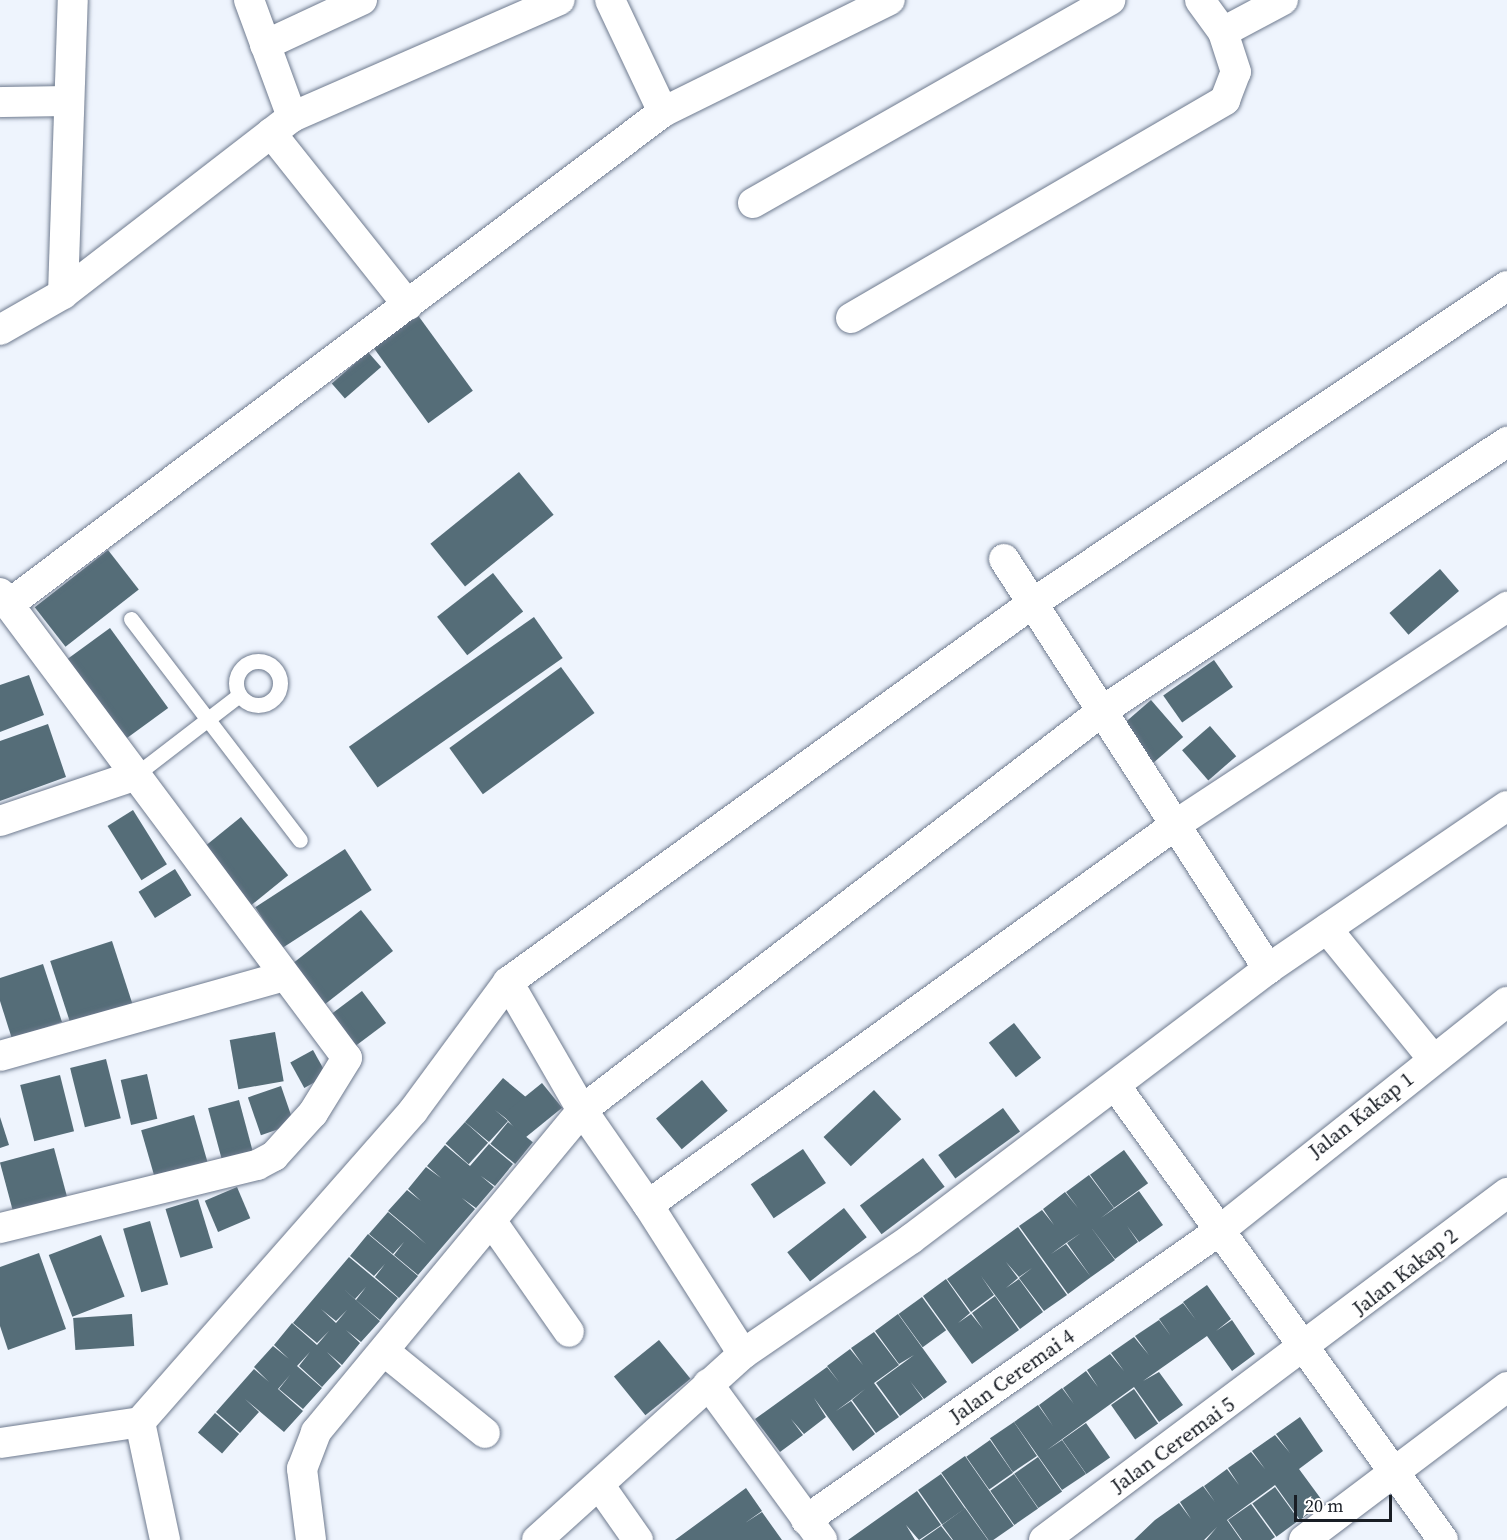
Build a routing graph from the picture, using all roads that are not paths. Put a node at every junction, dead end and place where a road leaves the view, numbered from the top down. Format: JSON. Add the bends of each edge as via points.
{"nodes":[{"id":1,"x":73,"y":0,"type":"edge"},
{"id":2,"x":249,"y":0,"type":"edge"},
{"id":3,"x":362,"y":0,"type":"edge"},
{"id":4,"x":560,"y":0,"type":"edge"},
{"id":5,"x":610,"y":0,"type":"edge"},
{"id":6,"x":890,"y":0,"type":"edge"},
{"id":7,"x":1200,"y":0,"type":"edge"},
{"id":8,"x":1282,"y":0,"type":"edge"},
{"id":9,"x":1104,"y":1,"type":"edge"},
{"id":10,"x":1223,"y":32,"type":"junction"},
{"id":11,"x":265,"y":45,"type":"junction"},
{"id":12,"x":0,"y":102,"type":"edge"},
{"id":13,"x":69,"y":102,"type":"junction"},
{"id":14,"x":663,"y":112,"type":"junction"},
{"id":15,"x":281,"y":125,"type":"junction"},
{"id":16,"x":753,"y":203,"type":"dead end"},
{"id":17,"x":1507,"y":286,"type":"edge"},
{"id":18,"x":63,"y":294,"type":"junction"},
{"id":19,"x":408,"y":305,"type":"junction"},
{"id":20,"x":851,"y":318,"type":"dead end"},
{"id":21,"x":0,"y":330,"type":"edge"},
{"id":22,"x":1507,"y":442,"type":"edge"},
{"id":23,"x":1004,"y":559,"type":"dead end"},
{"id":24,"x":4,"y":599,"type":"edge"},
{"id":25,"x":1033,"y":603,"type":"junction"},
{"id":26,"x":1507,"y":607,"type":"edge"},
{"id":27,"x":131,"y":619,"type":"dead end"},
{"id":28,"x":238,"y":695,"type":"dead end"},
{"id":29,"x":1105,"y":709,"type":"junction"},
{"id":30,"x":206,"y":721,"type":"junction"},
{"id":31,"x":134,"y":776,"type":"junction"},
{"id":32,"x":1507,"y":807,"type":"edge"},
{"id":33,"x":0,"y":821,"type":"edge"},
{"id":34,"x":1178,"y":823,"type":"junction"},
{"id":35,"x":300,"y":840,"type":"dead end"},
{"id":36,"x":1327,"y":929,"type":"junction"},
{"id":37,"x":1268,"y":969,"type":"junction"},
{"id":38,"x":284,"y":975,"type":"junction"},
{"id":39,"x":508,"y":982,"type":"junction"},
{"id":40,"x":1507,"y":1002,"type":"edge"},
{"id":41,"x":0,"y":1056,"type":"edge"},
{"id":42,"x":1433,"y":1059,"type":"junction"},
{"id":43,"x":1117,"y":1088,"type":"junction"},
{"id":44,"x":582,"y":1110,"type":"junction"},
{"id":45,"x":1507,"y":1193,"type":"edge"},
{"id":46,"x":648,"y":1205,"type":"junction"},
{"id":47,"x":492,"y":1222,"type":"junction"},
{"id":48,"x":0,"y":1228,"type":"edge"},
{"id":49,"x":1218,"y":1232,"type":"junction"},
{"id":50,"x":569,"y":1332,"type":"dead end"},
{"id":51,"x":384,"y":1351,"type":"junction"},
{"id":52,"x":1302,"y":1351,"type":"junction"},
{"id":53,"x":743,"y":1354,"type":"junction"},
{"id":54,"x":708,"y":1384,"type":"junction"},
{"id":55,"x":1507,"y":1387,"type":"edge"},
{"id":56,"x":140,"y":1422,"type":"junction"},
{"id":57,"x":485,"y":1433,"type":"dead end"},
{"id":58,"x":0,"y":1443,"type":"edge"},
{"id":59,"x":1395,"y":1471,"type":"junction"},
{"id":60,"x":600,"y":1486,"type":"junction"},
{"id":61,"x":814,"y":1530,"type":"edge"},
{"id":62,"x":165,"y":1540,"type":"edge"},
{"id":63,"x":311,"y":1540,"type":"edge"},
{"id":64,"x":537,"y":1540,"type":"edge"},
{"id":65,"x":638,"y":1540,"type":"edge"},
{"id":66,"x":1044,"y":1540,"type":"edge"},
{"id":67,"x":1304,"y":1540,"type":"edge"},
{"id":68,"x":1443,"y":1540,"type":"edge"}],
"edges":[{"from":1,"to":13,"type":"street"},
{"from":2,"to":11,"type":"street"},
{"from":3,"to":11,"type":"street"},
{"from":4,"to":15,"type":"street"},
{"from":5,"to":14,"type":"street"},
{"from":6,"to":14,"type":"street"},
{"from":7,"to":10,"type":"street"},
{"from":8,"to":10,"type":"street"},
{"from":9,"to":16,"type":"street"},
{"from":10,"to":20,"type":"street","via":[[1236,72],[1235,85],[1225,100]]},
{"from":11,"to":15,"type":"street"},
{"from":12,"to":13,"type":"street"},
{"from":13,"to":18,"type":"street"},
{"from":14,"to":19,"type":"street"},
{"from":15,"to":18,"type":"street"},
{"from":15,"to":19,"type":"street"},
{"from":17,"to":25,"type":"street"},
{"from":18,"to":21,"type":"street"},
{"from":19,"to":24,"type":"street"},
{"from":22,"to":29,"type":"street"},
{"from":23,"to":25,"type":"street"},
{"from":24,"to":31,"type":"street"},
{"from":25,"to":29,"type":"street"},
{"from":25,"to":39,"type":"street"},
{"from":26,"to":34,"type":"street"},
{"from":27,"to":30,"type":"lane"},
{"from":28,"to":30,"type":"lane"},
{"from":29,"to":34,"type":"street"},
{"from":29,"to":44,"type":"street"},
{"from":30,"to":31,"type":"lane"},
{"from":30,"to":35,"type":"lane"},
{"from":31,"to":33,"type":"street"},
{"from":31,"to":38,"type":"street"},
{"from":32,"to":36,"type":"street"},
{"from":34,"to":37,"type":"street"},
{"from":34,"to":46,"type":"street"},
{"from":36,"to":37,"type":"street"},
{"from":36,"to":42,"type":"street"},
{"from":37,"to":43,"type":"street"},
{"from":38,"to":41,"type":"street"},
{"from":38,"to":48,"type":"street","via":[[347,1058],[313,1113],[274,1156],[236,1172]]},
{"from":39,"to":44,"type":"street"},
{"from":39,"to":56,"type":"street","via":[[413,1111]]},
{"from":40,"to":42,"type":"street","name":"Jalan Kakap 1"},
{"from":42,"to":49,"type":"street","name":"Jalan Kakap 1"},
{"from":43,"to":49,"type":"street"},
{"from":43,"to":53,"type":"street"},
{"from":44,"to":46,"type":"street"},
{"from":44,"to":47,"type":"street"},
{"from":45,"to":52,"type":"street","name":"Jalan Kakap 2"},
{"from":46,"to":53,"type":"street"},
{"from":47,"to":50,"type":"street"},
{"from":47,"to":51,"type":"street"},
{"from":49,"to":52,"type":"street"},
{"from":49,"to":61,"type":"street","name":"Jalan Ceremai 4"},
{"from":51,"to":57,"type":"street"},
{"from":51,"to":63,"type":"street","via":[[316,1432],[302,1469]]},
{"from":52,"to":59,"type":"street"},
{"from":52,"to":66,"type":"street","name":"Jalan Ceremai 5"},
{"from":53,"to":54,"type":"street"},
{"from":54,"to":60,"type":"street"},
{"from":54,"to":61,"type":"street"},
{"from":55,"to":59,"type":"street"},
{"from":56,"to":58,"type":"street"},
{"from":56,"to":62,"type":"street"},
{"from":59,"to":67,"type":"street"},
{"from":59,"to":68,"type":"street"},
{"from":60,"to":64,"type":"street"},
{"from":60,"to":65,"type":"street"}]}
